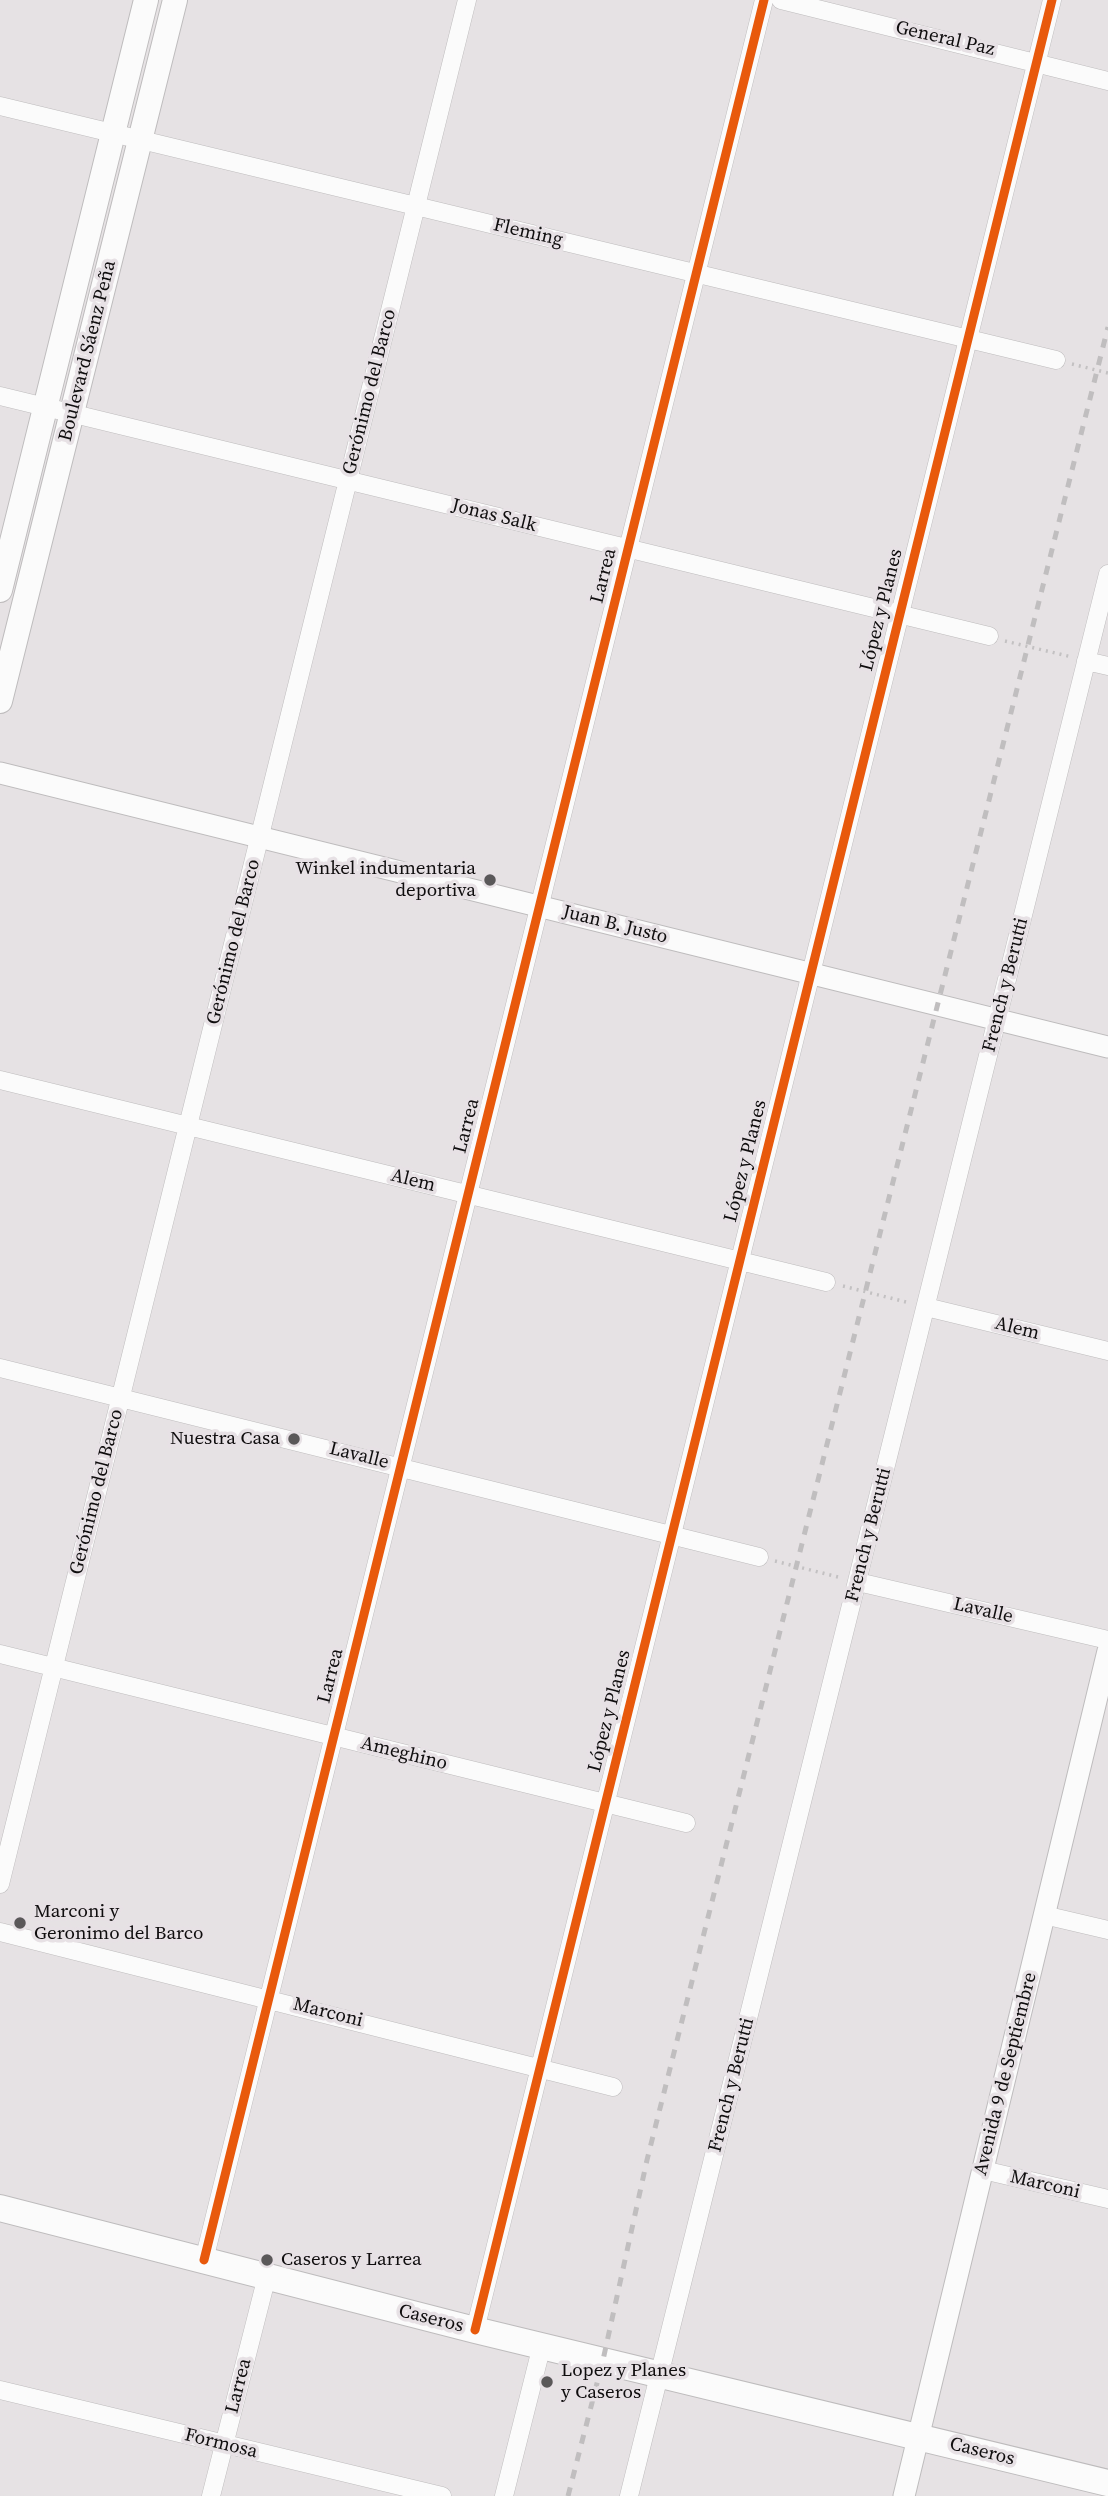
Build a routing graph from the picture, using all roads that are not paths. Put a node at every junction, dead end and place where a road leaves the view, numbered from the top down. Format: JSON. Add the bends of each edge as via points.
{"nodes":[{"id":1,"x":146,"y":0,"type":"edge"},
{"id":2,"x":175,"y":0,"type":"edge"},
{"id":3,"x":467,"y":0,"type":"edge"},
{"id":4,"x":764,"y":0,"type":"edge"},
{"id":5,"x":781,"y":0,"type":"edge"},
{"id":6,"x":1052,"y":0,"type":"edge"},
{"id":7,"x":1037,"y":61,"type":"junction"},
{"id":8,"x":1108,"y":81,"type":"edge"},
{"id":9,"x":0,"y":106,"type":"edge"},
{"id":10,"x":113,"y":133,"type":"junction"},
{"id":11,"x":140,"y":139,"type":"junction"},
{"id":12,"x":416,"y":207,"type":"junction"},
{"id":13,"x":696,"y":274,"type":"junction"},
{"id":14,"x":967,"y":339,"type":"junction"},
{"id":15,"x":1056,"y":360,"type":"road end"},
{"id":16,"x":0,"y":396,"type":"edge"},
{"id":17,"x":45,"y":407,"type":"junction"},
{"id":18,"x":72,"y":413,"type":"junction"},
{"id":19,"x":348,"y":481,"type":"junction"},
{"id":20,"x":628,"y":549,"type":"junction"},
{"id":21,"x":1108,"y":574,"type":"edge"},
{"id":22,"x":0,"y":590,"type":"edge"},
{"id":23,"x":899,"y":615,"type":"junction"},
{"id":24,"x":989,"y":636,"type":"road end"},
{"id":25,"x":1086,"y":661,"type":"junction"},
{"id":26,"x":1108,"y":666,"type":"edge"},
{"id":27,"x":0,"y":701,"type":"edge"},
{"id":28,"x":0,"y":774,"type":"edge"},
{"id":29,"x":260,"y":837,"type":"junction"},
{"id":30,"x":540,"y":906,"type":"junction"},
{"id":31,"x":810,"y":974,"type":"junction"},
{"id":32,"x":997,"y":1019,"type":"junction"},
{"id":33,"x":1108,"y":1047,"type":"edge"},
{"id":34,"x":0,"y":1080,"type":"edge"},
{"id":35,"x":188,"y":1126,"type":"junction"},
{"id":36,"x":468,"y":1195,"type":"junction"},
{"id":37,"x":739,"y":1261,"type":"junction"},
{"id":38,"x":827,"y":1282,"type":"road end"},
{"id":39,"x":926,"y":1307,"type":"junction"},
{"id":40,"x":1108,"y":1351,"type":"edge"},
{"id":41,"x":0,"y":1368,"type":"edge"},
{"id":42,"x":120,"y":1399,"type":"junction"},
{"id":43,"x":401,"y":1466,"type":"junction"},
{"id":44,"x":671,"y":1536,"type":"junction"},
{"id":45,"x":759,"y":1557,"type":"road end"},
{"id":46,"x":858,"y":1582,"type":"junction"},
{"id":47,"x":1108,"y":1640,"type":"edge"},
{"id":48,"x":1108,"y":1651,"type":"edge"},
{"id":49,"x":0,"y":1654,"type":"edge"},
{"id":50,"x":54,"y":1667,"type":"junction"},
{"id":51,"x":334,"y":1736,"type":"junction"},
{"id":52,"x":605,"y":1804,"type":"junction"},
{"id":53,"x":686,"y":1823,"type":"dead end"},
{"id":54,"x":0,"y":1884,"type":"edge"},
{"id":55,"x":1044,"y":1915,"type":"junction"},
{"id":56,"x":1108,"y":1930,"type":"edge"},
{"id":57,"x":0,"y":1932,"type":"edge"},
{"id":58,"x":270,"y":1998,"type":"junction"},
{"id":59,"x":540,"y":2067,"type":"junction"},
{"id":60,"x":614,"y":2087,"type":"dead end"},
{"id":61,"x":983,"y":2170,"type":"junction"},
{"id":62,"x":1108,"y":2199,"type":"edge"},
{"id":63,"x":0,"y":2208,"type":"edge"},
{"id":64,"x":204,"y":2260,"type":"junction"},
{"id":65,"x":267,"y":2276,"type":"junction"},
{"id":66,"x":475,"y":2330,"type":"junction"},
{"id":67,"x":542,"y":2345,"type":"junction"},
{"id":68,"x":660,"y":2374,"type":"junction"},
{"id":69,"x":0,"y":2390,"type":"edge"},
{"id":70,"x":919,"y":2436,"type":"junction"},
{"id":71,"x":224,"y":2445,"type":"junction"},
{"id":72,"x":1108,"y":2483,"type":"edge"},
{"id":73,"x":211,"y":2496,"type":"edge"},
{"id":74,"x":442,"y":2496,"type":"edge"},
{"id":75,"x":504,"y":2496,"type":"edge"},
{"id":76,"x":629,"y":2496,"type":"edge"},
{"id":77,"x":904,"y":2496,"type":"edge"}],
"edges":[{"from":1,"to":10,"type":"main road","name":"Boulevard Sáenz Peña"},
{"from":2,"to":11,"type":"main road","name":"Boulevard Sáenz Peña"},
{"from":3,"to":12,"type":"street","name":"Gerónimo del Barco"},
{"from":4,"to":13,"type":"street","name":"Larrea"},
{"from":5,"to":7,"type":"street","name":"General Paz"},
{"from":6,"to":7,"type":"street","name":"López y Planes"},
{"from":7,"to":8,"type":"street","name":"General Paz"},
{"from":7,"to":14,"type":"street","name":"López y Planes"},
{"from":9,"to":10,"type":"street","name":"Fleming"},
{"from":10,"to":11,"type":"street","name":"Fleming"},
{"from":10,"to":17,"type":"main road","name":"Boulevard Sáenz Peña"},
{"from":11,"to":12,"type":"street","name":"Fleming"},
{"from":11,"to":18,"type":"main road","name":"Boulevard Sáenz Peña"},
{"from":12,"to":13,"type":"street","name":"Fleming"},
{"from":12,"to":19,"type":"street","name":"Gerónimo del Barco"},
{"from":13,"to":14,"type":"street","name":"Fleming"},
{"from":13,"to":20,"type":"street","name":"Larrea"},
{"from":14,"to":15,"type":"street","name":"Fleming"},
{"from":14,"to":23,"type":"street","name":"López y Planes"},
{"from":16,"to":17,"type":"street","name":"Jonas Salk"},
{"from":17,"to":18,"type":"street","name":"Jonas Salk"},
{"from":17,"to":22,"type":"main road","name":"Boulevard Sáenz Peña"},
{"from":18,"to":19,"type":"street","name":"Jonas Salk"},
{"from":18,"to":27,"type":"main road","name":"Boulevard Sáenz Peña"},
{"from":19,"to":20,"type":"street","name":"Jonas Salk"},
{"from":19,"to":29,"type":"street","name":"Gerónimo del Barco"},
{"from":20,"to":23,"type":"street","name":"Jonas Salk"},
{"from":20,"to":30,"type":"street","name":"Larrea"},
{"from":21,"to":25,"type":"street","name":"French y Berutti"},
{"from":23,"to":24,"type":"street","name":"Jonas Salk"},
{"from":23,"to":31,"type":"street","name":"López y Planes"},
{"from":25,"to":26,"type":"street"},
{"from":25,"to":32,"type":"street","name":"French y Berutti"},
{"from":28,"to":29,"type":"street","name":"Juan B. Justo"},
{"from":29,"to":30,"type":"street","name":"Juan B. Justo"},
{"from":29,"to":35,"type":"street","name":"Gerónimo del Barco"},
{"from":30,"to":31,"type":"street","name":"Juan B. Justo"},
{"from":30,"to":36,"type":"street","name":"Larrea"},
{"from":31,"to":32,"type":"street","name":"Juan B. Justo"},
{"from":31,"to":37,"type":"street","name":"López y Planes"},
{"from":32,"to":33,"type":"street","name":"Juan B. Justo"},
{"from":32,"to":39,"type":"street","name":"French y Berutti"},
{"from":34,"to":35,"type":"street","name":"Alem"},
{"from":35,"to":36,"type":"street","name":"Alem"},
{"from":35,"to":42,"type":"street","name":"Gerónimo del Barco"},
{"from":36,"to":37,"type":"street","name":"Alem"},
{"from":36,"to":43,"type":"street","name":"Larrea"},
{"from":37,"to":38,"type":"street","name":"Alem"},
{"from":37,"to":44,"type":"street","name":"López y Planes"},
{"from":39,"to":40,"type":"street","name":"Alem"},
{"from":39,"to":46,"type":"street","name":"French y Berutti"},
{"from":41,"to":42,"type":"street","name":"Lavalle"},
{"from":42,"to":43,"type":"street","name":"Lavalle"},
{"from":42,"to":50,"type":"street","name":"Gerónimo del Barco"},
{"from":43,"to":44,"type":"street","name":"Lavalle"},
{"from":43,"to":51,"type":"street","name":"Larrea"},
{"from":44,"to":45,"type":"street","name":"Lavalle"},
{"from":44,"to":52,"type":"street","name":"López y Planes"},
{"from":46,"to":47,"type":"street","name":"Lavalle"},
{"from":46,"to":68,"type":"street","name":"French y Berutti"},
{"from":48,"to":55,"type":"street","name":"Avenida 9 de Septiembre"},
{"from":49,"to":50,"type":"street","name":"Ameghino"},
{"from":50,"to":51,"type":"street","name":"Ameghino"},
{"from":50,"to":54,"type":"street","name":"Gerónimo del Barco"},
{"from":51,"to":52,"type":"street","name":"Ameghino"},
{"from":51,"to":58,"type":"street","name":"Larrea"},
{"from":52,"to":53,"type":"street","name":"Ameghino"},
{"from":52,"to":59,"type":"street","name":"López y Planes"},
{"from":55,"to":56,"type":"street"},
{"from":55,"to":61,"type":"street","name":"Avenida 9 de Septiembre"},
{"from":57,"to":58,"type":"street","name":"Marconi"},
{"from":58,"to":59,"type":"street","name":"Marconi"},
{"from":58,"to":64,"type":"street","name":"Larrea"},
{"from":59,"to":60,"type":"street","name":"Marconi"},
{"from":59,"to":66,"type":"street","name":"López y Planes"},
{"from":61,"to":62,"type":"street","name":"Marconi"},
{"from":61,"to":70,"type":"street","name":"Avenida 9 de Septiembre"},
{"from":63,"to":64,"type":"main road","name":"Caseros"},
{"from":64,"to":65,"type":"main road","name":"Caseros"},
{"from":65,"to":66,"type":"main road","name":"Caseros"},
{"from":65,"to":71,"type":"street","name":"Larrea"},
{"from":66,"to":67,"type":"main road","name":"Caseros"},
{"from":67,"to":68,"type":"main road","name":"Caseros"},
{"from":67,"to":75,"type":"street"},
{"from":68,"to":70,"type":"main road","name":"Caseros"},
{"from":68,"to":76,"type":"street","name":"French y Berutti"},
{"from":69,"to":71,"type":"street","name":"Formosa"},
{"from":70,"to":72,"type":"main road","name":"Caseros"},
{"from":70,"to":77,"type":"street","name":"Avenida 9 de Septiembre"},
{"from":71,"to":73,"type":"street","name":"Larrea"},
{"from":71,"to":74,"type":"street","name":"Formosa"}]}
